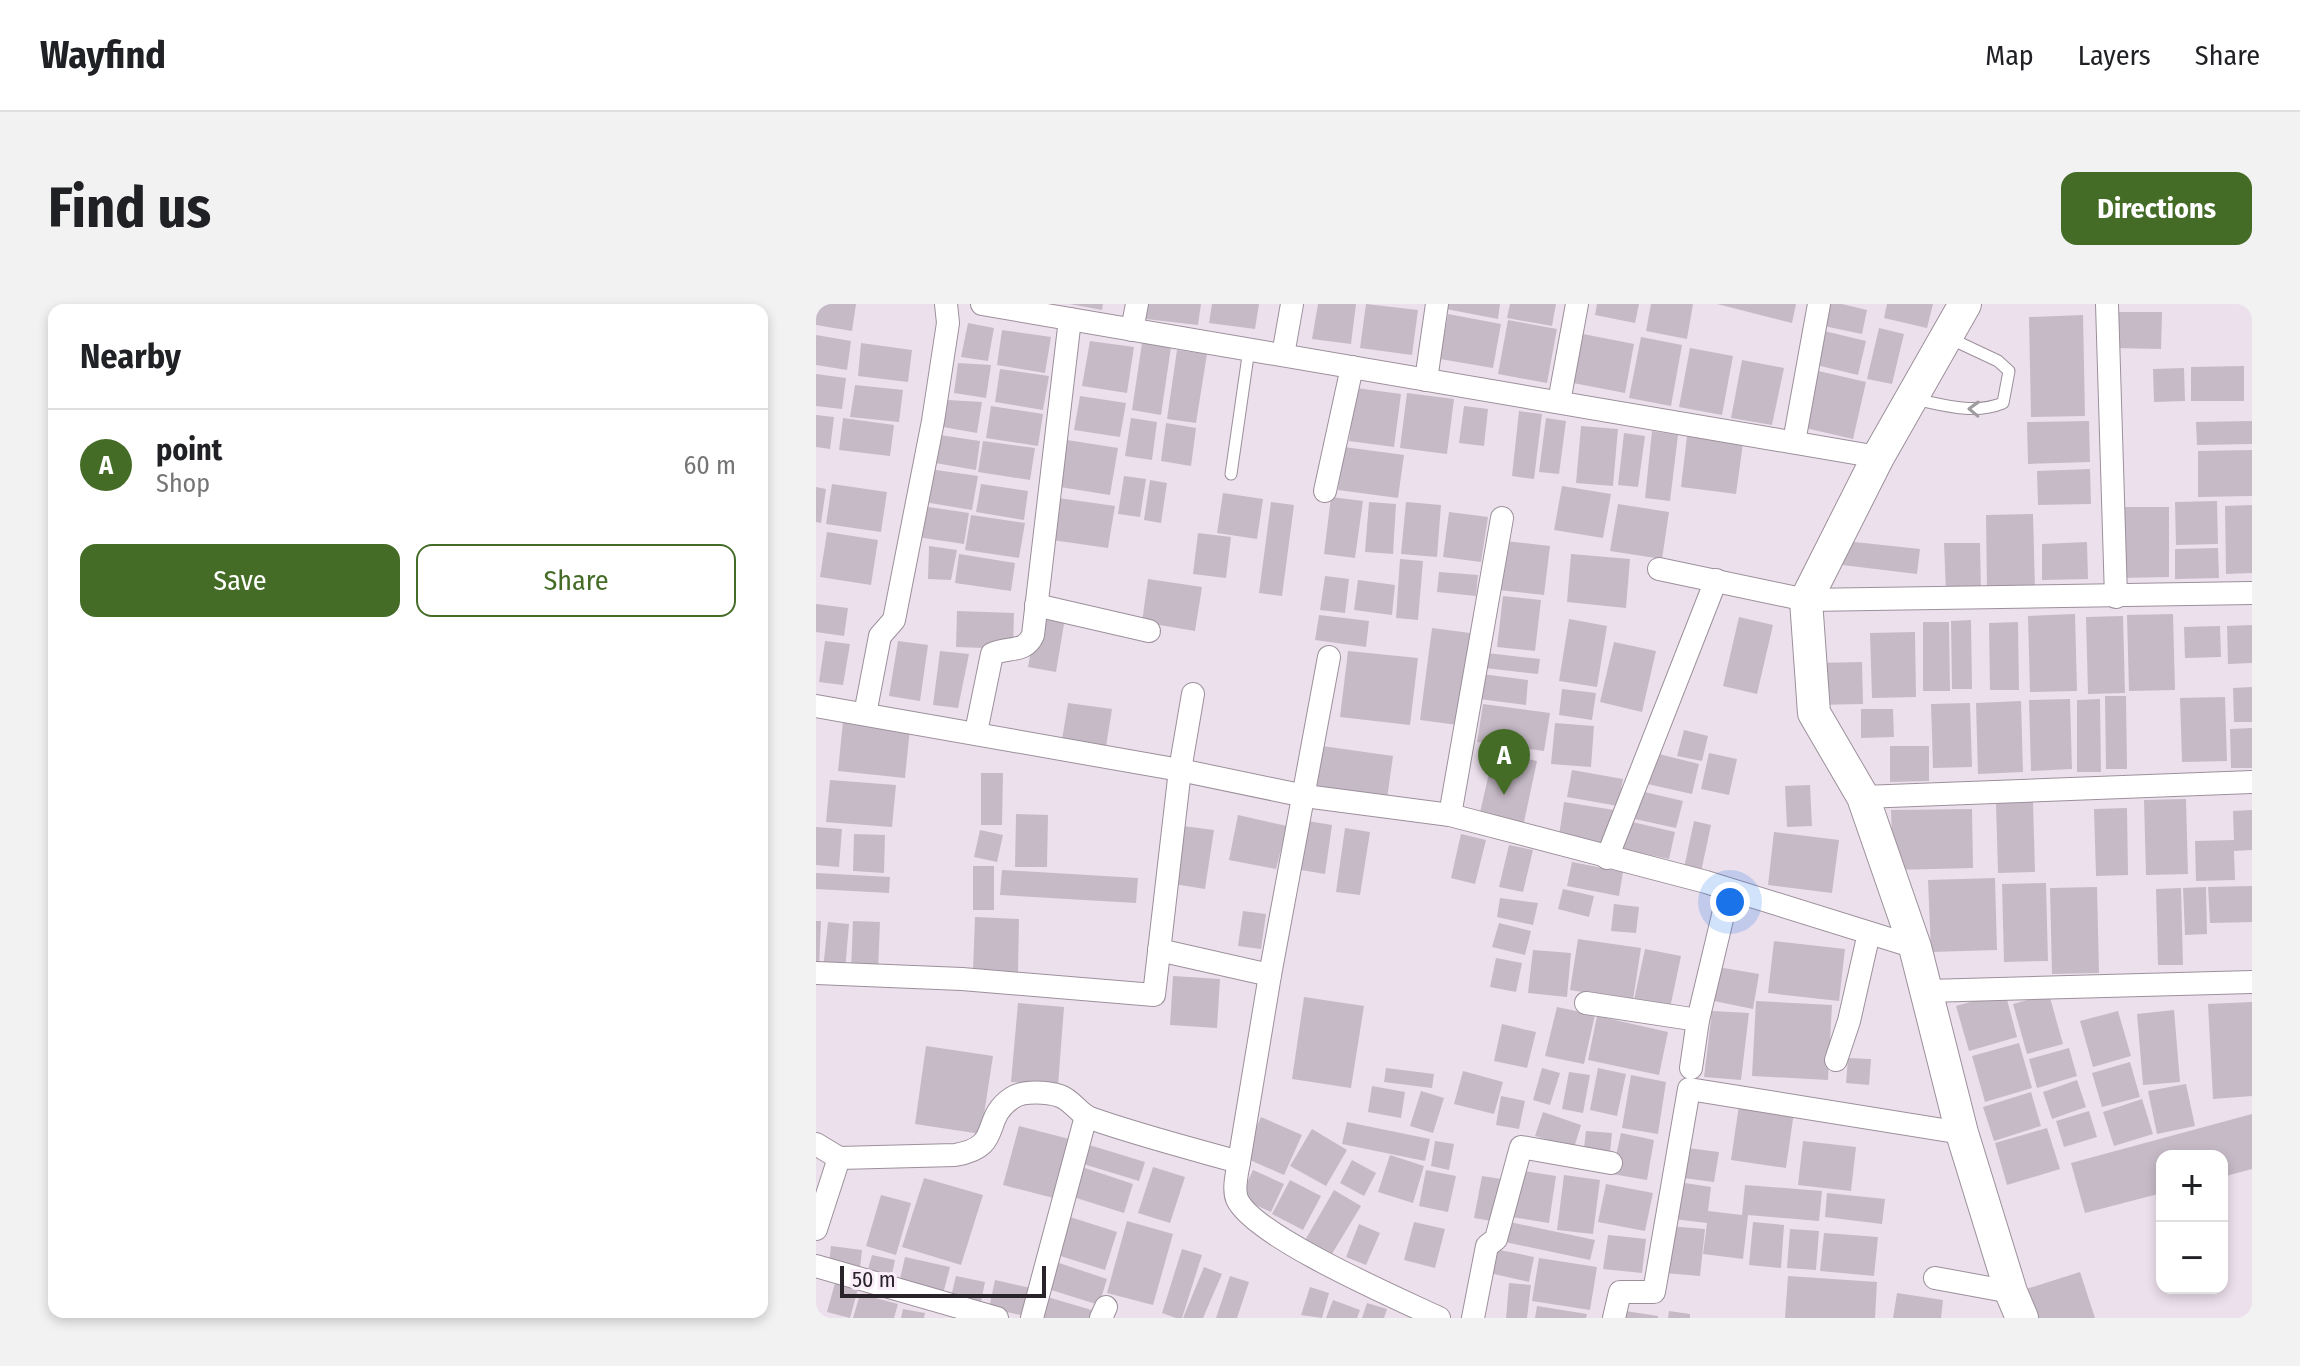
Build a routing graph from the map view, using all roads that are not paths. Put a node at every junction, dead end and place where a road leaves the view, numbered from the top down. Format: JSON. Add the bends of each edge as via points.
{"nodes":[{"id":1,"x":946,"y":304,"type":"edge"},
{"id":2,"x":982,"y":304,"type":"edge"},
{"id":3,"x":1137,"y":304,"type":"edge"},
{"id":4,"x":1292,"y":304,"type":"edge"},
{"id":5,"x":1437,"y":304,"type":"edge"},
{"id":6,"x":1577,"y":304,"type":"edge"},
{"id":7,"x":1819,"y":304,"type":"edge"},
{"id":8,"x":1965,"y":304,"type":"edge"},
{"id":9,"x":2107,"y":304,"type":"edge"},
{"id":10,"x":1070,"y":319,"type":"junction"},
{"id":11,"x":1132,"y":330,"type":"junction"},
{"id":12,"x":1947,"y":336,"type":"junction"},
{"id":13,"x":1249,"y":349,"type":"junction"},
{"id":14,"x":1283,"y":355,"type":"junction"},
{"id":15,"x":1352,"y":367,"type":"junction"},
{"id":16,"x":1426,"y":380,"type":"junction"},
{"id":17,"x":1911,"y":399,"type":"junction"},
{"id":18,"x":1559,"y":402,"type":"junction"},
{"id":19,"x":1794,"y":442,"type":"junction"},
{"id":20,"x":1878,"y":457,"type":"junction"},
{"id":21,"x":1231,"y":474,"type":"dead end"},
{"id":22,"x":1325,"y":491,"type":"dead end"},
{"id":23,"x":1502,"y":518,"type":"dead end"},
{"id":24,"x":1659,"y":569,"type":"dead end"},
{"id":25,"x":1716,"y":580,"type":"junction"},
{"id":26,"x":2252,"y":593,"type":"edge"},
{"id":27,"x":2116,"y":597,"type":"junction"},
{"id":28,"x":1806,"y":600,"type":"junction"},
{"id":29,"x":1036,"y":605,"type":"junction"},
{"id":30,"x":1149,"y":631,"type":"dead end"},
{"id":31,"x":1329,"y":657,"type":"dead end"},
{"id":32,"x":1193,"y":694,"type":"dead end"},
{"id":33,"x":816,"y":706,"type":"edge"},
{"id":34,"x":865,"y":714,"type":"junction"},
{"id":35,"x":976,"y":732,"type":"junction"},
{"id":36,"x":1180,"y":770,"type":"junction"},
{"id":37,"x":2252,"y":782,"type":"edge"},
{"id":38,"x":1305,"y":796,"type":"junction"},
{"id":39,"x":1863,"y":797,"type":"junction"},
{"id":40,"x":1450,"y":815,"type":"junction"},
{"id":41,"x":1607,"y":858,"type":"junction"},
{"id":42,"x":1729,"y":890,"type":"junction"},
{"id":43,"x":1869,"y":933,"type":"junction"},
{"id":44,"x":1915,"y":947,"type":"junction"},
{"id":45,"x":1159,"y":950,"type":"junction"},
{"id":46,"x":816,"y":973,"type":"edge"},
{"id":47,"x":1270,"y":975,"type":"junction"},
{"id":48,"x":2252,"y":982,"type":"edge"},
{"id":49,"x":1928,"y":991,"type":"junction"},
{"id":50,"x":1586,"y":1003,"type":"dead end"},
{"id":51,"x":1698,"y":1020,"type":"junction"},
{"id":52,"x":1836,"y":1060,"type":"dead end"},
{"id":53,"x":1691,"y":1068,"type":"dead end"},
{"id":54,"x":1086,"y":1116,"type":"junction"},
{"id":55,"x":1962,"y":1133,"type":"junction"},
{"id":56,"x":816,"y":1144,"type":"edge"},
{"id":57,"x":839,"y":1158,"type":"junction"},
{"id":58,"x":1239,"y":1162,"type":"junction"},
{"id":59,"x":1611,"y":1163,"type":"dead end"},
{"id":60,"x":816,"y":1229,"type":"edge"},
{"id":61,"x":816,"y":1266,"type":"edge"},
{"id":62,"x":1935,"y":1278,"type":"dead end"},
{"id":63,"x":2016,"y":1305,"type":"edge"},
{"id":64,"x":997,"y":1318,"type":"edge"},
{"id":65,"x":1032,"y":1318,"type":"edge"},
{"id":66,"x":1439,"y":1318,"type":"edge"},
{"id":67,"x":1473,"y":1318,"type":"edge"},
{"id":68,"x":1614,"y":1318,"type":"edge"}],
"edges":[{"from":1,"to":34,"type":"street","via":[[948,323],[912,533],[894,620],[880,636]]},
{"from":2,"to":10,"type":"street"},
{"from":3,"to":11,"type":"street"},
{"from":4,"to":14,"type":"street"},
{"from":5,"to":16,"type":"street"},
{"from":6,"to":18,"type":"street"},
{"from":7,"to":19,"type":"street"},
{"from":8,"to":12,"type":"main road"},
{"from":9,"to":27,"type":"street"},
{"from":10,"to":11,"type":"street"},
{"from":10,"to":29,"type":"street"},
{"from":11,"to":13,"type":"street"},
{"from":12,"to":17,"type":"main road"},
{"from":12,"to":17,"type":"lane","one_way":true,"via":[[2009,371],[2003,403],[1965,409]]},
{"from":13,"to":14,"type":"street"},
{"from":13,"to":21,"type":"lane"},
{"from":14,"to":15,"type":"street"},
{"from":15,"to":16,"type":"street"},
{"from":15,"to":22,"type":"street"},
{"from":16,"to":18,"type":"street"},
{"from":17,"to":20,"type":"main road"},
{"from":18,"to":19,"type":"street"},
{"from":19,"to":20,"type":"street"},
{"from":20,"to":28,"type":"main road"},
{"from":23,"to":40,"type":"street"},
{"from":24,"to":25,"type":"street"},
{"from":25,"to":28,"type":"street"},
{"from":25,"to":41,"type":"street"},
{"from":26,"to":27,"type":"street"},
{"from":27,"to":28,"type":"street"},
{"from":28,"to":39,"type":"main road","via":[[1814,713]]},
{"from":29,"to":30,"type":"street"},
{"from":29,"to":35,"type":"street","via":[[1030,642],[1020,649],[997,651],[989,660]]},
{"from":31,"to":38,"type":"street"},
{"from":32,"to":36,"type":"street"},
{"from":33,"to":34,"type":"street"},
{"from":34,"to":35,"type":"street"},
{"from":35,"to":36,"type":"street"},
{"from":36,"to":38,"type":"street"},
{"from":36,"to":45,"type":"street"},
{"from":37,"to":39,"type":"street"},
{"from":38,"to":40,"type":"street"},
{"from":38,"to":47,"type":"street"},
{"from":39,"to":44,"type":"main road"},
{"from":40,"to":41,"type":"street"},
{"from":41,"to":42,"type":"street"},
{"from":42,"to":43,"type":"street"},
{"from":42,"to":51,"type":"street"},
{"from":43,"to":44,"type":"street"},
{"from":43,"to":52,"type":"street"},
{"from":44,"to":49,"type":"main road"},
{"from":45,"to":46,"type":"street","via":[[1154,995]]},
{"from":45,"to":47,"type":"street"},
{"from":47,"to":58,"type":"street"},
{"from":48,"to":49,"type":"street"},
{"from":49,"to":55,"type":"main road"},
{"from":50,"to":51,"type":"street"},
{"from":51,"to":53,"type":"street"},
{"from":54,"to":57,"type":"street","via":[[1062,1096],[1030,1093],[1012,1097],[981,1148],[972,1152]]},
{"from":54,"to":58,"type":"street"},
{"from":54,"to":65,"type":"street"},
{"from":55,"to":63,"type":"main road"},
{"from":55,"to":68,"type":"street","via":[[1689,1089],[1654,1292],[1620,1292]]},
{"from":56,"to":57,"type":"street"},
{"from":57,"to":60,"type":"street"},
{"from":58,"to":66,"type":"street","via":[[1237,1199],[1267,1228],[1317,1260]]},
{"from":59,"to":67,"type":"street","via":[[1521,1147],[1496,1239],[1487,1246]]},
{"from":61,"to":64,"type":"street"},
{"from":62,"to":63,"type":"street"}]}
